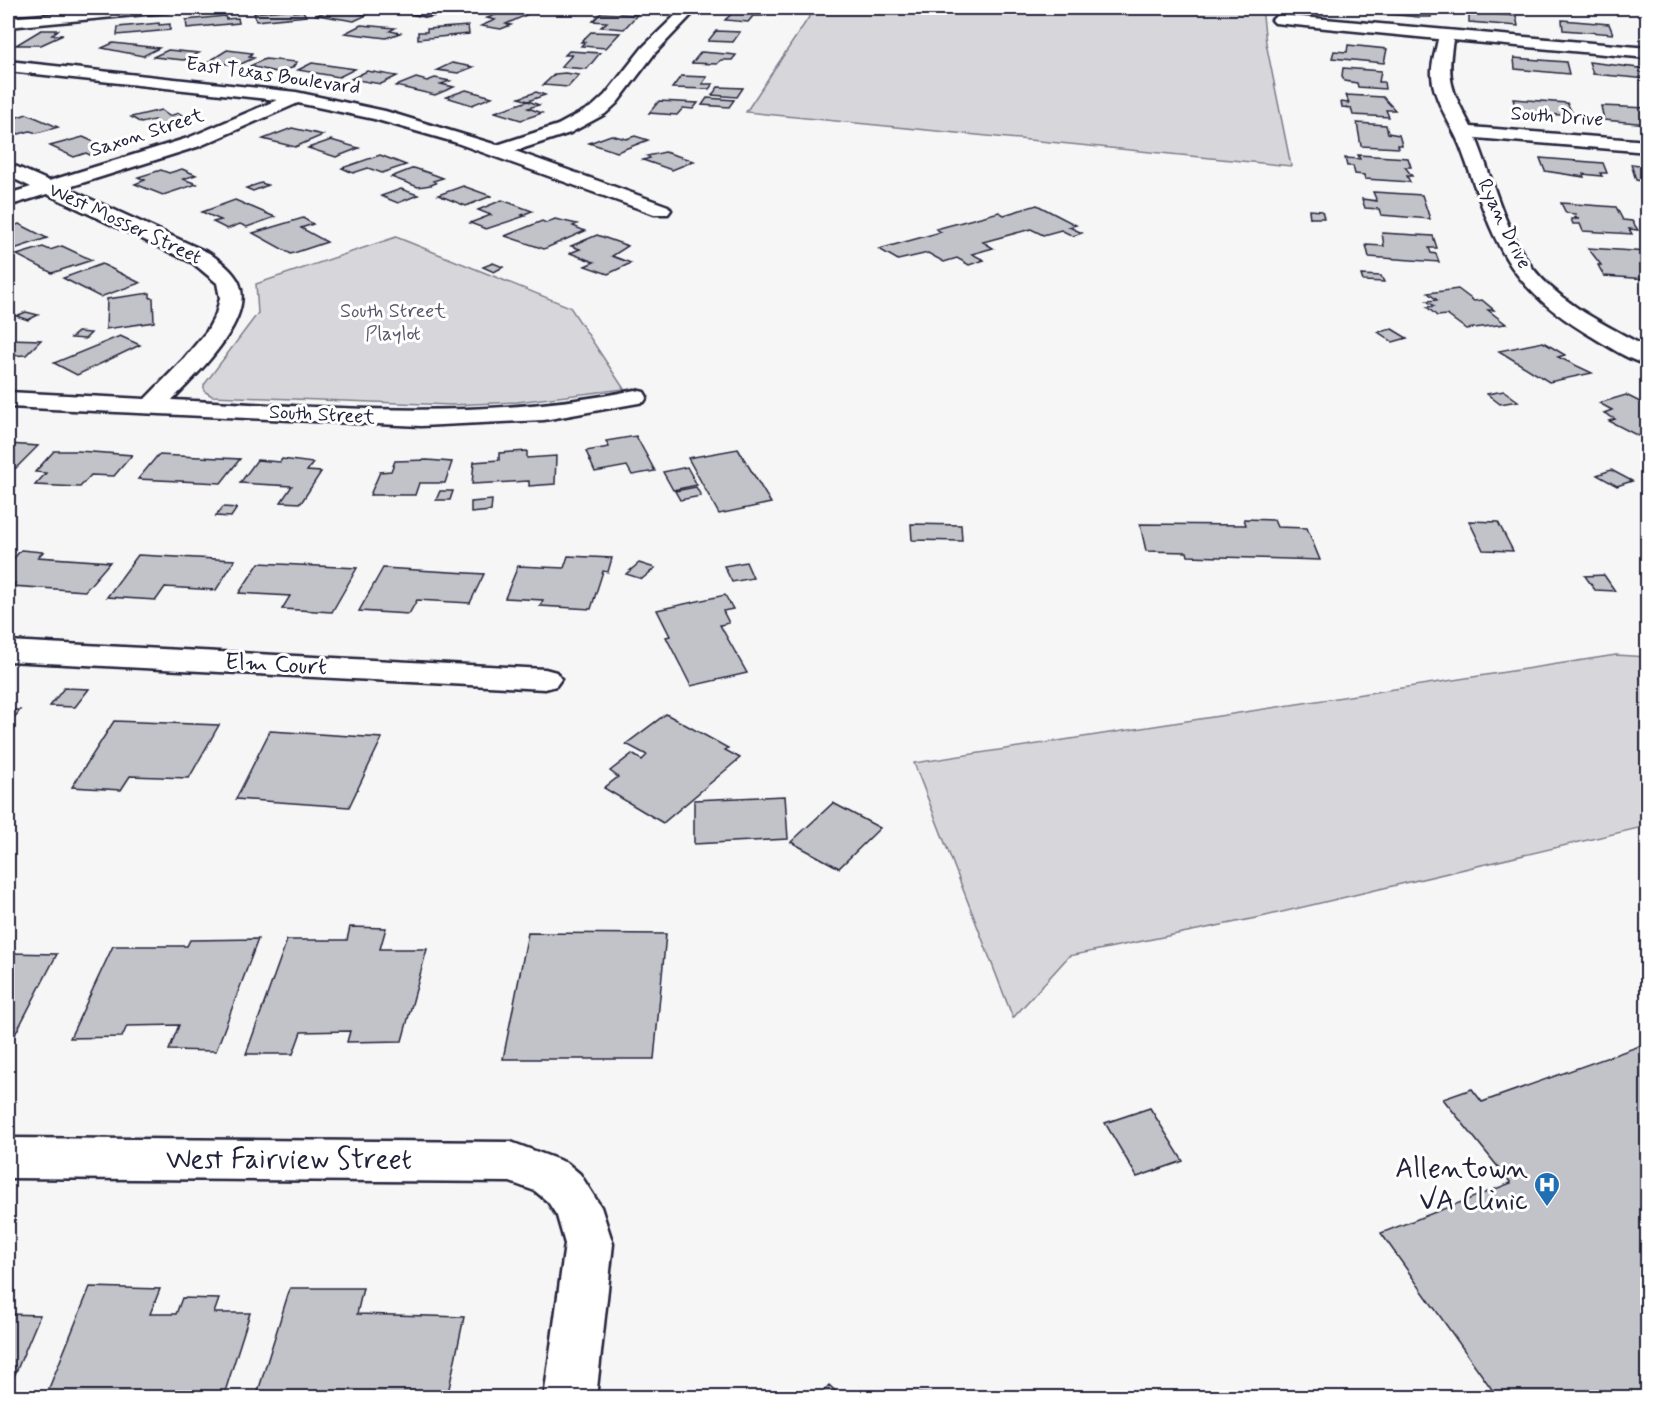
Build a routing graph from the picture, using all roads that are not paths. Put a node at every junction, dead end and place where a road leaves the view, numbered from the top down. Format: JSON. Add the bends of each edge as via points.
{"nodes":[{"id":1,"x":167,"y":8,"type":"edge"},
{"id":2,"x":410,"y":8,"type":"edge"},
{"id":3,"x":444,"y":8,"type":"edge"},
{"id":4,"x":691,"y":8,"type":"edge"},
{"id":5,"x":1280,"y":20,"type":"dead end"},
{"id":6,"x":8,"y":23,"type":"edge"},
{"id":7,"x":1446,"y":35,"type":"junction"},
{"id":8,"x":1647,"y":53,"type":"edge"},
{"id":9,"x":8,"y":66,"type":"edge"},
{"id":10,"x":295,"y":98,"type":"junction"},
{"id":11,"x":1464,"y":132,"type":"junction"},
{"id":12,"x":1647,"y":147,"type":"edge"},
{"id":13,"x":494,"y":152,"type":"junction"},
{"id":14,"x":8,"y":169,"type":"edge"},
{"id":15,"x":47,"y":188,"type":"junction"},
{"id":16,"x":8,"y":200,"type":"edge"},
{"id":17,"x":661,"y":210,"type":"dead end"},
{"id":18,"x":1647,"y":358,"type":"edge"},
{"id":19,"x":635,"y":397,"type":"dead end"},
{"id":20,"x":8,"y":400,"type":"edge"},
{"id":21,"x":151,"y":407,"type":"junction"},
{"id":22,"x":8,"y":651,"type":"edge"},
{"id":23,"x":545,"y":679,"type":"dead end"},
{"id":24,"x":8,"y":1158,"type":"edge"},
{"id":25,"x":570,"y":1398,"type":"edge"}],
"edges":[{"from":1,"to":6,"type":"street"},
{"from":2,"to":3,"type":"street","via":[[427,12]]},
{"from":4,"to":13,"type":"street","via":[[649,50],[599,110],[564,129]]},
{"from":5,"to":7,"type":"street"},
{"from":7,"to":8,"type":"street"},
{"from":7,"to":11,"type":"street","name":"Ryan Drive","via":[[1440,77]]},
{"from":9,"to":10,"type":"street","name":"East Texas Boulevard"},
{"from":10,"to":13,"type":"street","name":"East Texas Boulevard","via":[[374,114]]},
{"from":10,"to":15,"type":"street","name":"Saxon Street","via":[[194,142]]},
{"from":11,"to":12,"type":"street","name":"South Drive"},
{"from":11,"to":18,"type":"street","name":"Ryan Drive","via":[[1505,236],[1533,282],[1556,303]]},
{"from":13,"to":17,"type":"street","name":"East Texas Boulevard"},
{"from":14,"to":15,"type":"street","name":"West Mosser Street"},
{"from":15,"to":16,"type":"street","name":"Saxon Street"},
{"from":15,"to":21,"type":"street","name":"West Mosser Street","via":[[201,258],[227,282],[232,298],[219,332]]},
{"from":19,"to":21,"type":"street","name":"South Street","via":[[577,408],[452,418]]},
{"from":20,"to":21,"type":"street","name":"South Street"},
{"from":22,"to":23,"type":"street","name":"Elm Court"},
{"from":24,"to":25,"type":"street","name":"West Fairview Street","via":[[511,1162],[551,1177],[578,1207],[589,1244]]}]}
